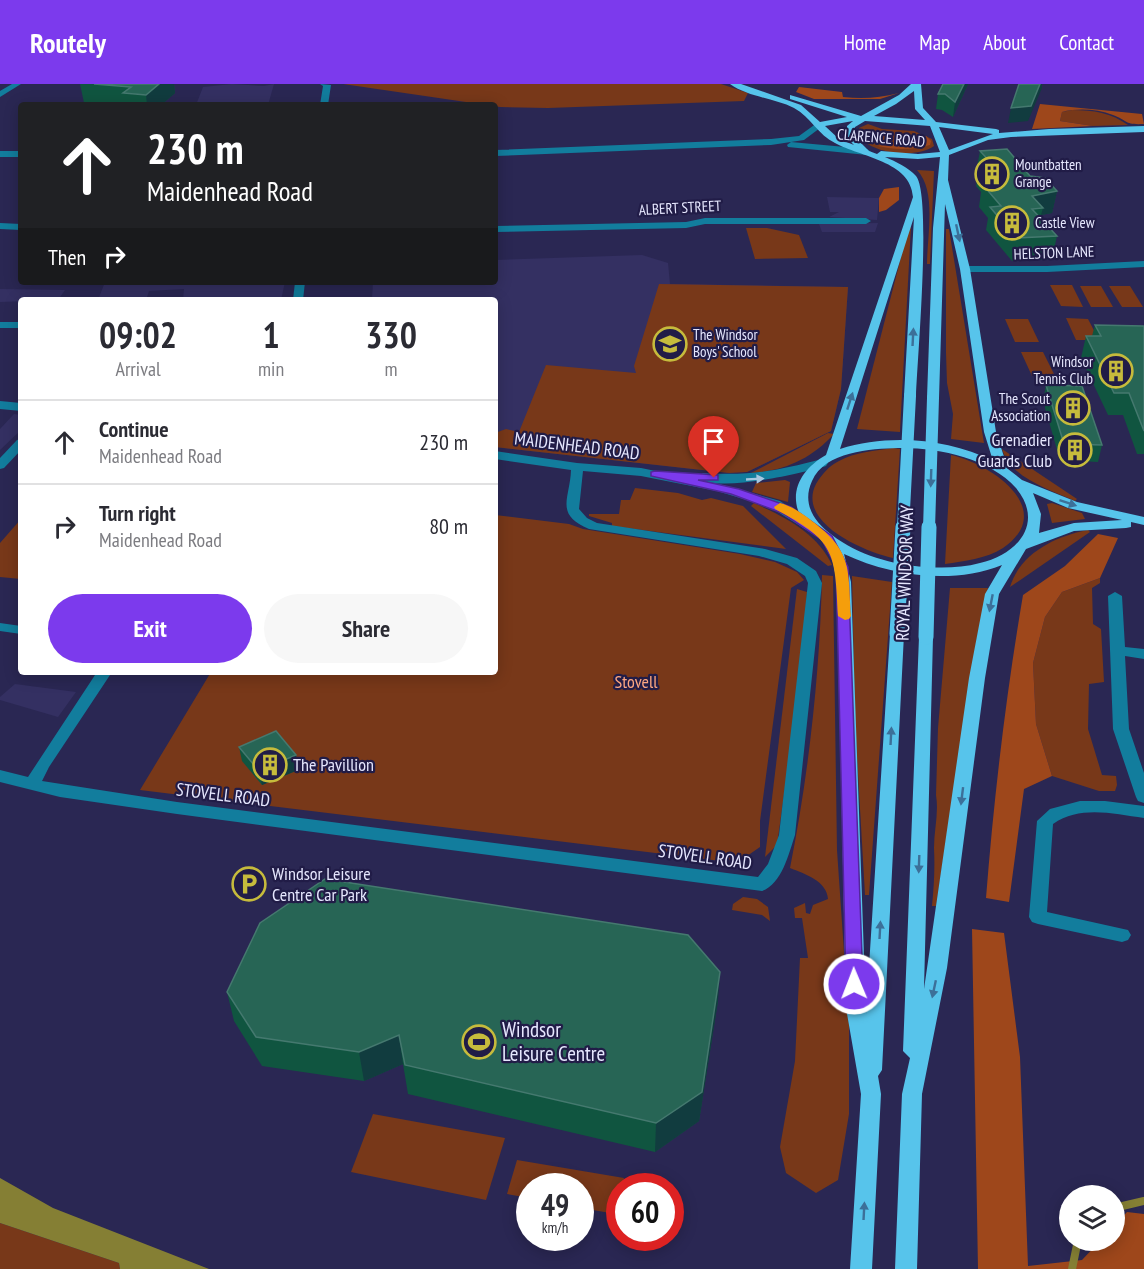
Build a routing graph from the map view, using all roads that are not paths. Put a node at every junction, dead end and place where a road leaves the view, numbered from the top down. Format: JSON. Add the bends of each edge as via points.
{"nodes":[{"id":1,"x":17,"y":84,"type":"edge"},
{"id":2,"x":324,"y":84,"type":"edge"},
{"id":3,"x":734,"y":84,"type":"edge"},
{"id":4,"x":753,"y":84,"type":"edge"},
{"id":5,"x":916,"y":84,"type":"edge"},
{"id":6,"x":0,"y":95,"type":"edge"},
{"id":7,"x":897,"y":100,"type":"junction"},
{"id":8,"x":324,"y":102,"type":"edge"},
{"id":9,"x":813,"y":104,"type":"junction"},
{"id":10,"x":869,"y":105,"type":"dead end"},
{"id":11,"x":850,"y":106,"type":"dead end"},
{"id":12,"x":862,"y":117,"type":"junction"},
{"id":13,"x":934,"y":125,"type":"junction"},
{"id":14,"x":817,"y":126,"type":"junction"},
{"id":15,"x":1144,"y":129,"type":"edge"},
{"id":16,"x":1059,"y":132,"type":"junction"},
{"id":17,"x":941,"y":137,"type":"junction"},
{"id":18,"x":734,"y":145,"type":"junction"},
{"id":19,"x":867,"y":152,"type":"junction"},
{"id":20,"x":498,"y":153,"type":"edge"},
{"id":21,"x":0,"y":154,"type":"edge"},
{"id":22,"x":18,"y":154,"type":"edge"},
{"id":23,"x":944,"y":154,"type":"junction"},
{"id":24,"x":944,"y":176,"type":"junction"},
{"id":25,"x":917,"y":194,"type":"junction"},
{"id":26,"x":866,"y":221,"type":"dead end"},
{"id":27,"x":0,"y":226,"type":"edge"},
{"id":28,"x":18,"y":227,"type":"edge"},
{"id":29,"x":498,"y":229,"type":"edge"},
{"id":30,"x":1144,"y":264,"type":"edge"},
{"id":31,"x":964,"y":269,"type":"junction"},
{"id":32,"x":0,"y":325,"type":"edge"},
{"id":33,"x":18,"y":325,"type":"edge"},
{"id":34,"x":0,"y":405,"type":"edge"},
{"id":35,"x":18,"y":407,"type":"edge"},
{"id":36,"x":18,"y":446,"type":"edge"},
{"id":37,"x":498,"y":455,"type":"edge"},
{"id":38,"x":827,"y":460,"type":"junction"},
{"id":39,"x":0,"y":465,"type":"edge"},
{"id":40,"x":577,"y":467,"type":"junction"},
{"id":41,"x":1002,"y":471,"type":"junction"},
{"id":42,"x":655,"y":474,"type":"junction"},
{"id":43,"x":1015,"y":480,"type":"junction"},
{"id":44,"x":1144,"y":523,"type":"edge"},
{"id":45,"x":823,"y":534,"type":"junction"},
{"id":46,"x":1019,"y":549,"type":"junction"},
{"id":47,"x":1115,"y":596,"type":"dead end"},
{"id":48,"x":0,"y":627,"type":"edge"},
{"id":49,"x":18,"y":630,"type":"edge"},
{"id":50,"x":1118,"y":651,"type":"junction"},
{"id":51,"x":1144,"y":654,"type":"edge"},
{"id":52,"x":103,"y":675,"type":"edge"},
{"id":53,"x":0,"y":776,"type":"edge"},
{"id":54,"x":32,"y":785,"type":"junction"},
{"id":55,"x":1144,"y":797,"type":"edge"},
{"id":56,"x":1144,"y":812,"type":"edge"},
{"id":57,"x":1122,"y":934,"type":"dead end"},
{"id":58,"x":871,"y":1094,"type":"junction"},
{"id":59,"x":912,"y":1094,"type":"junction"},
{"id":60,"x":861,"y":1269,"type":"edge"},
{"id":61,"x":906,"y":1269,"type":"edge"}],
"edges":[{"from":1,"to":6,"type":"street"},
{"from":2,"to":8,"type":"street"},
{"from":3,"to":14,"type":"main road","via":[[791,104]]},
{"from":4,"to":9,"type":"main road"},
{"from":5,"to":7,"type":"main road"},
{"from":5,"to":13,"type":"main road","via":[[919,109]]},
{"from":7,"to":10,"type":"main road"},
{"from":7,"to":12,"type":"main road"},
{"from":9,"to":11,"type":"main road"},
{"from":9,"to":12,"type":"main road"},
{"from":12,"to":13,"type":"main road","name":"CLARENCE ROAD"},
{"from":12,"to":14,"type":"main road"},
{"from":12,"to":17,"type":"main road","via":[[927,130]]},
{"from":12,"to":19,"type":"main road","via":[[851,126],[849,134]]},
{"from":13,"to":16,"type":"main road","name":"CLARENCE ROAD","via":[[997,132]]},
{"from":13,"to":17,"type":"main road"},
{"from":14,"to":18,"type":"street","name":"CLARENCE ROAD","via":[[795,140]]},
{"from":14,"to":19,"type":"main road","via":[[836,141]]},
{"from":15,"to":16,"type":"main road","name":"CLARENCE ROAD"},
{"from":16,"to":23,"type":"main road","name":"CLARENCE ROAD","via":[[990,137]]},
{"from":17,"to":23,"type":"main road","name":"ROYAL WINDSOR WAY"},
{"from":18,"to":19,"type":"street","name":"CLARENCE ROAD","via":[[808,145]]},
{"from":18,"to":20,"type":"street","name":"CLARENCE ROAD"},
{"from":19,"to":23,"type":"main road","name":"CLARENCE ROAD"},
{"from":19,"to":25,"type":"main road","name":"ROYAL WINDSOR WAY","via":[[907,173]]},
{"from":21,"to":22,"type":"street"},
{"from":23,"to":24,"type":"main road","name":"ROYAL WINDSOR WAY"},
{"from":24,"to":31,"type":"main road","one_way":true},
{"from":24,"to":59,"type":"main road","name":"ROYAL WINDSOR WAY","one_way":true,"bridge":true,"via":[[938,228]]},
{"from":38,"to":25,"type":"main road","one_way":true},
{"from":58,"to":25,"type":"main road","name":"ROYAL WINDSOR WAY","one_way":true,"bridge":true,"via":[[919,223]]},
{"from":26,"to":29,"type":"street","name":"ALBERT STREET","via":[[705,220],[686,225]]},
{"from":27,"to":28,"type":"street"},
{"from":30,"to":31,"type":"street","name":"HELSTON LANE"},
{"from":31,"to":41,"type":"main road","via":[[990,432]]},
{"from":32,"to":33,"type":"street"},
{"from":34,"to":35,"type":"street"},
{"from":36,"to":39,"type":"street"},
{"from":37,"to":40,"type":"street","name":"MAIDENHEAD ROAD"},
{"from":38,"to":41,"type":"main road","via":[[876,445],[912,444],[955,451]]},
{"from":42,"to":38,"type":"street","name":"MAIDENHEAD ROAD","one_way":true,"via":[[754,479],[789,474]]},
{"from":38,"to":45,"type":"main road","via":[[807,477],[802,494],[804,510]]},
{"from":40,"to":42,"type":"street","name":"MAIDENHEAD ROAD"},
{"from":40,"to":54,"type":"street","name":"STOVELL ROAD","via":[[571,504],[582,523],[760,552],[792,561],[811,574],[815,583],[787,835],[776,866],[762,884],[177,808]]},
{"from":41,"to":43,"type":"main road"},
{"from":42,"to":45,"type":"street","name":"MAIDENHEAD ROAD","via":[[761,500],[787,510]]},
{"from":43,"to":44,"type":"main road","one_way":true,"via":[[1073,505]]},
{"from":43,"to":46,"type":"main road","via":[[1028,495],[1035,514],[1033,532]]},
{"from":44,"to":46,"type":"main road","via":[[1075,526],[1044,535]]},
{"from":45,"to":46,"type":"main road","via":[[849,551],[878,562],[936,571],[984,566]]},
{"from":45,"to":58,"type":"main road","via":[[837,554],[844,582],[855,1008]]},
{"from":46,"to":59,"type":"main road","one_way":true,"via":[[992,594],[938,968]]},
{"from":47,"to":50,"type":"street"},
{"from":48,"to":49,"type":"street"},
{"from":50,"to":51,"type":"street"},
{"from":50,"to":55,"type":"street","via":[[1121,729]]},
{"from":52,"to":54,"type":"street"},
{"from":53,"to":54,"type":"street"},
{"from":56,"to":57,"type":"street","via":[[1084,805],[1056,812],[1045,821],[1038,918]]},
{"from":60,"to":58,"type":"main road","one_way":true},
{"from":59,"to":61,"type":"main road"}]}
